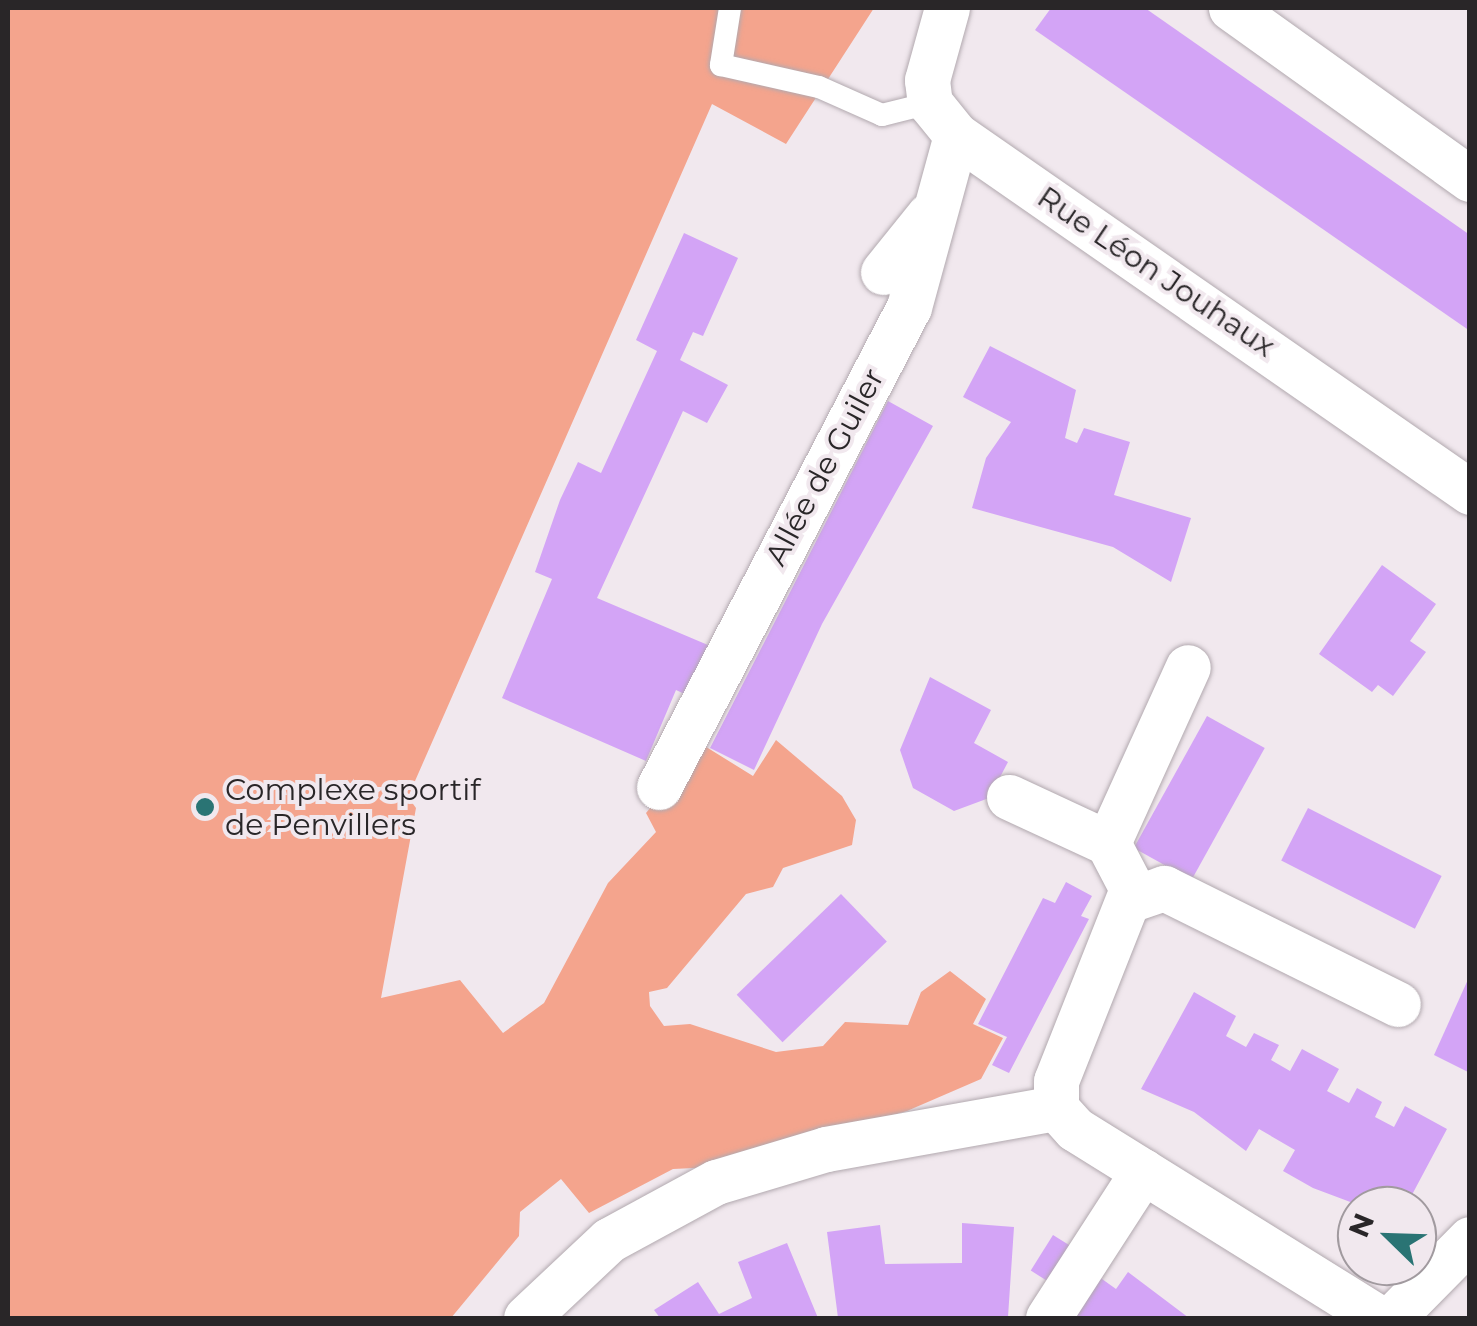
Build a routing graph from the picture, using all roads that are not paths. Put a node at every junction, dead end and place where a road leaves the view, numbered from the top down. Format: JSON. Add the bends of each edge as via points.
{"nodes":[{"id":1,"x":730,"y":8,"type":"edge"},
{"id":2,"x":947,"y":8,"type":"edge"},
{"id":3,"x":1231,"y":8,"type":"edge"},
{"id":4,"x":943,"y":119,"type":"junction"},
{"id":5,"x":1470,"y":179,"type":"edge"},
{"id":6,"x":930,"y":216,"type":"junction"},
{"id":7,"x":883,"y":272,"type":"dead end"},
{"id":8,"x":1470,"y":492,"type":"edge"},
{"id":9,"x":1188,"y":668,"type":"dead end"},
{"id":10,"x":659,"y":787,"type":"dead end"},
{"id":11,"x":1009,"y":797,"type":"dead end"},
{"id":12,"x":1108,"y":843,"type":"junction"},
{"id":13,"x":1132,"y":899,"type":"junction"},
{"id":14,"x":1398,"y":1004,"type":"dead end"},
{"id":15,"x":1056,"y":1108,"type":"junction"},
{"id":16,"x":1144,"y":1171,"type":"junction"},
{"id":17,"x":1470,"y":1239,"type":"edge"},
{"id":18,"x":526,"y":1318,"type":"edge"},
{"id":19,"x":1048,"y":1318,"type":"edge"},
{"id":20,"x":1379,"y":1318,"type":"edge"},
{"id":21,"x":1392,"y":1318,"type":"edge"}],
"edges":[{"from":1,"to":4,"type":"lane","via":[[721,65],[819,87],[882,115]]},
{"from":2,"to":4,"type":"street","via":[[927,58]]},
{"from":3,"to":5,"type":"street"},
{"from":4,"to":6,"type":"street","name":"Allée de Guiler"},
{"from":4,"to":8,"type":"street","name":"Rue Léon Jouhaux"},
{"from":6,"to":7,"type":"street"},
{"from":6,"to":10,"type":"street","name":"Allée de Guiler","via":[[909,307]]},
{"from":9,"to":12,"type":"street"},
{"from":11,"to":12,"type":"street"},
{"from":12,"to":13,"type":"street","via":[[1127,868]]},
{"from":13,"to":14,"type":"street","via":[[1164,888]]},
{"from":13,"to":15,"type":"street","via":[[1056,1081]]},
{"from":15,"to":16,"type":"street"},
{"from":15,"to":18,"type":"street","via":[[826,1149],[716,1182],[608,1240]]},
{"from":16,"to":19,"type":"street"},
{"from":16,"to":20,"type":"street"},
{"from":17,"to":21,"type":"street"}]}
